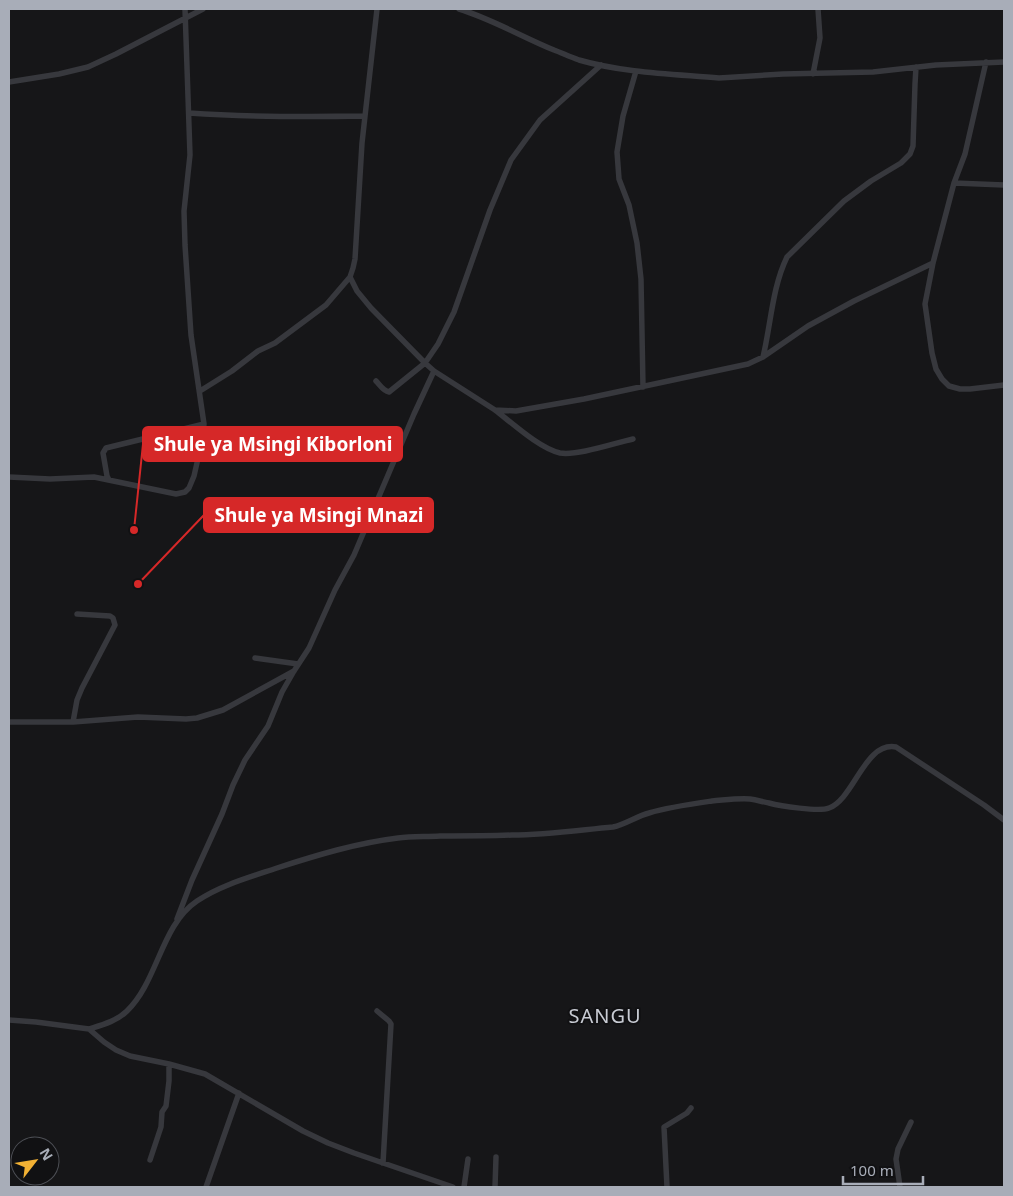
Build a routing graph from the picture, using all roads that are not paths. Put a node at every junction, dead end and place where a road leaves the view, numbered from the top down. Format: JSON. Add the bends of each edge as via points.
{"nodes":[{"id":1,"x":185,"y":9,"type":"edge"},
{"id":2,"x":203,"y":9,"type":"edge"},
{"id":3,"x":377,"y":9,"type":"edge"},
{"id":4,"x":459,"y":9,"type":"edge"},
{"id":5,"x":818,"y":9,"type":"edge"},
{"id":6,"x":186,"y":17,"type":"junction"},
{"id":7,"x":986,"y":62,"type":"junction"},
{"id":8,"x":1004,"y":62,"type":"edge"},
{"id":9,"x":601,"y":65,"type":"junction"},
{"id":10,"x":916,"y":67,"type":"junction"},
{"id":11,"x":636,"y":71,"type":"junction"},
{"id":12,"x":813,"y":74,"type":"junction"},
{"id":13,"x":9,"y":82,"type":"edge"},
{"id":14,"x":189,"y":113,"type":"junction"},
{"id":15,"x":364,"y":116,"type":"junction"},
{"id":16,"x":954,"y":183,"type":"junction"},
{"id":17,"x":1004,"y":185,"type":"edge"},
{"id":18,"x":933,"y":263,"type":"junction"},
{"id":19,"x":350,"y":277,"type":"junction"},
{"id":20,"x":763,"y":357,"type":"junction"},
{"id":21,"x":425,"y":363,"type":"junction"},
{"id":22,"x":434,"y":371,"type":"junction"},
{"id":23,"x":376,"y":381,"type":"dead end"},
{"id":24,"x":1004,"y":384,"type":"edge"},
{"id":25,"x":642,"y":387,"type":"junction"},
{"id":26,"x":200,"y":390,"type":"junction"},
{"id":27,"x":495,"y":410,"type":"junction"},
{"id":28,"x":204,"y":424,"type":"junction"},
{"id":29,"x":633,"y":439,"type":"dead end"},
{"id":30,"x":9,"y":478,"type":"edge"},
{"id":31,"x":109,"y":480,"type":"junction"},
{"id":32,"x":77,"y":614,"type":"dead end"},
{"id":33,"x":255,"y":658,"type":"dead end"},
{"id":34,"x":298,"y":664,"type":"junction"},
{"id":35,"x":294,"y":670,"type":"junction"},
{"id":36,"x":9,"y":722,"type":"edge"},
{"id":37,"x":73,"y":722,"type":"junction"},
{"id":38,"x":1004,"y":820,"type":"edge"},
{"id":39,"x":175,"y":923,"type":"junction"},
{"id":40,"x":377,"y":1011,"type":"dead end"},
{"id":41,"x":9,"y":1020,"type":"edge"},
{"id":42,"x":89,"y":1029,"type":"junction"},
{"id":43,"x":169,"y":1064,"type":"junction"},
{"id":44,"x":239,"y":1093,"type":"junction"},
{"id":45,"x":691,"y":1108,"type":"dead end"},
{"id":46,"x":911,"y":1122,"type":"dead end"},
{"id":47,"x":496,"y":1157,"type":"dead end"},
{"id":48,"x":468,"y":1159,"type":"dead end"},
{"id":49,"x":150,"y":1160,"type":"dead end"},
{"id":50,"x":383,"y":1163,"type":"junction"},
{"id":51,"x":206,"y":1187,"type":"edge"},
{"id":52,"x":453,"y":1187,"type":"edge"},
{"id":53,"x":464,"y":1187,"type":"edge"},
{"id":54,"x":495,"y":1187,"type":"edge"},
{"id":55,"x":667,"y":1187,"type":"edge"},
{"id":56,"x":900,"y":1187,"type":"edge"}],
"edges":[{"from":1,"to":6,"type":"street"},
{"from":2,"to":6,"type":"street"},
{"from":3,"to":15,"type":"street"},
{"from":4,"to":9,"type":"street","via":[[577,59]]},
{"from":5,"to":12,"type":"street","via":[[820,38]]},
{"from":6,"to":13,"type":"street","via":[[88,66]]},
{"from":6,"to":14,"type":"street"},
{"from":7,"to":8,"type":"street"},
{"from":7,"to":10,"type":"street"},
{"from":7,"to":16,"type":"street","via":[[965,154]]},
{"from":9,"to":11,"type":"street"},
{"from":9,"to":21,"type":"street","via":[[540,120],[511,160],[454,312]]},
{"from":10,"to":12,"type":"street"},
{"from":10,"to":20,"type":"street","via":[[910,154],[844,201],[787,257],[772,306]]},
{"from":11,"to":12,"type":"street","via":[[719,78]]},
{"from":11,"to":25,"type":"street","via":[[617,152],[619,179],[638,243]]},
{"from":14,"to":15,"type":"street"},
{"from":14,"to":26,"type":"street","via":[[185,245],[191,335]]},
{"from":15,"to":19,"type":"street","via":[[355,259]]},
{"from":16,"to":17,"type":"street"},
{"from":16,"to":18,"type":"street"},
{"from":18,"to":20,"type":"street","via":[[854,300]]},
{"from":18,"to":24,"type":"street","via":[[925,304],[936,369],[949,386],[960,389]]},
{"from":19,"to":21,"type":"street","via":[[356,291]]},
{"from":19,"to":26,"type":"street","via":[[326,305],[275,343]]},
{"from":20,"to":25,"type":"street","via":[[748,364]]},
{"from":21,"to":22,"type":"street"},
{"from":21,"to":23,"type":"street","via":[[389,392]]},
{"from":22,"to":27,"type":"street"},
{"from":22,"to":34,"type":"street","via":[[354,554],[309,648]]},
{"from":25,"to":27,"type":"street","via":[[516,411]]},
{"from":26,"to":28,"type":"street"},
{"from":27,"to":29,"type":"street","via":[[546,448],[559,452],[597,448]]},
{"from":28,"to":31,"type":"street","via":[[106,448],[102,453]]},
{"from":28,"to":31,"type":"street","via":[[194,476],[185,492],[170,494]]},
{"from":30,"to":31,"type":"street","via":[[94,477]]},
{"from":32,"to":37,"type":"street","via":[[110,616],[115,625],[82,688]]},
{"from":33,"to":34,"type":"street"},
{"from":34,"to":35,"type":"street"},
{"from":35,"to":37,"type":"street","via":[[223,710],[197,718],[138,717]]},
{"from":35,"to":39,"type":"street","via":[[268,726],[233,785]]},
{"from":36,"to":37,"type":"street"},
{"from":38,"to":39,"type":"street","via":[[890,746],[871,758],[831,808],[811,809],[735,798],[671,807],[647,813],[619,826],[552,834],[399,838],[353,846],[256,874],[214,891],[187,909]]},
{"from":39,"to":42,"type":"street","via":[[134,1003],[110,1022]]},
{"from":40,"to":50,"type":"street","via":[[391,1024]]},
{"from":41,"to":42,"type":"street"},
{"from":42,"to":43,"type":"street","via":[[116,1050]]},
{"from":43,"to":44,"type":"street","via":[[205,1074]]},
{"from":43,"to":49,"type":"street","via":[[166,1106]]},
{"from":44,"to":50,"type":"street","via":[[303,1131]]},
{"from":44,"to":51,"type":"street"},
{"from":45,"to":55,"type":"street","via":[[664,1127]]},
{"from":46,"to":56,"type":"street","via":[[896,1158]]},
{"from":47,"to":54,"type":"street"},
{"from":48,"to":53,"type":"street"},
{"from":50,"to":52,"type":"street"}]}
